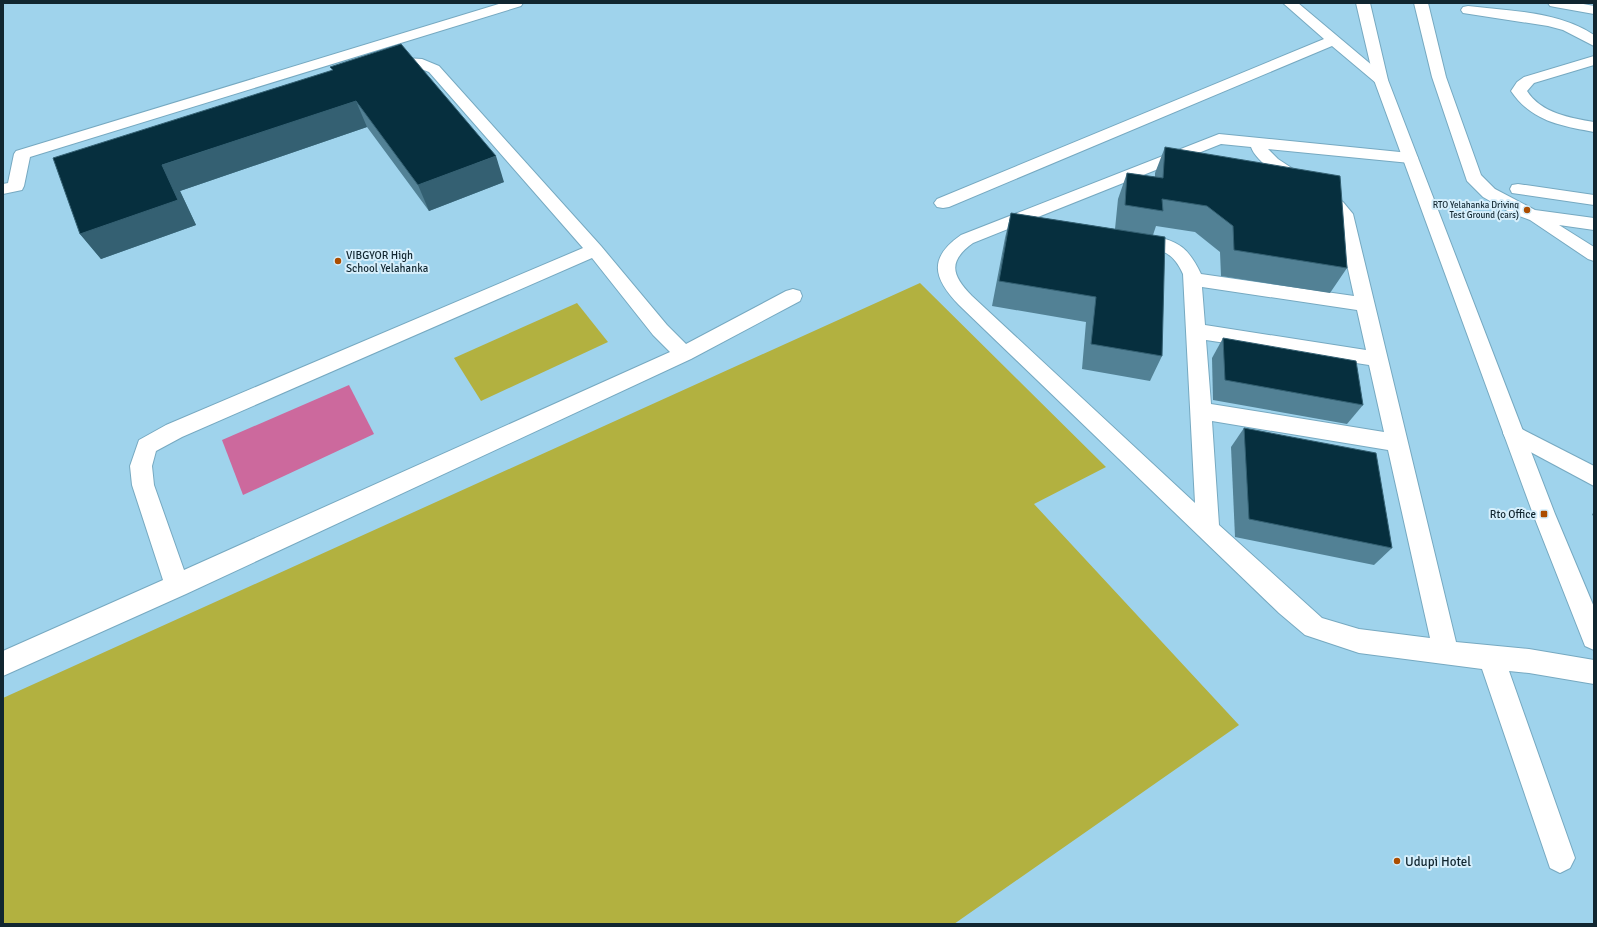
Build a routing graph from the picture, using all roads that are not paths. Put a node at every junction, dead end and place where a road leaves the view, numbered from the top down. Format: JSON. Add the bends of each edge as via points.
{"nodes":[{"id":1,"x":516,"y":3,"type":"edge"},
{"id":2,"x":1290,"y":3,"type":"edge"},
{"id":3,"x":1363,"y":3,"type":"edge"},
{"id":4,"x":1421,"y":3,"type":"edge"},
{"id":5,"x":1555,"y":3,"type":"edge"},
{"id":6,"x":1468,"y":10,"type":"dead end"},
{"id":7,"x":1594,"y":10,"type":"edge"},
{"id":8,"x":1333,"y":40,"type":"junction"},
{"id":9,"x":1594,"y":42,"type":"edge"},
{"id":10,"x":1594,"y":60,"type":"edge"},
{"id":11,"x":373,"y":71,"type":"edge"},
{"id":12,"x":1381,"y":80,"type":"junction"},
{"id":13,"x":1594,"y":127,"type":"edge"},
{"id":14,"x":1258,"y":143,"type":"junction"},
{"id":15,"x":1410,"y":158,"type":"junction"},
{"id":16,"x":3,"y":189,"type":"edge"},
{"id":17,"x":1518,"y":189,"type":"dead end"},
{"id":18,"x":1594,"y":200,"type":"edge"},
{"id":19,"x":943,"y":203,"type":"dead end"},
{"id":20,"x":1532,"y":215,"type":"junction"},
{"id":21,"x":1014,"y":220,"type":"junction"},
{"id":22,"x":1594,"y":224,"type":"edge"},
{"id":23,"x":1046,"y":226,"type":"edge"},
{"id":24,"x":1116,"y":237,"type":"edge"},
{"id":25,"x":595,"y":250,"type":"junction"},
{"id":26,"x":1594,"y":255,"type":"edge"},
{"id":27,"x":1192,"y":278,"type":"junction"},
{"id":28,"x":793,"y":296,"type":"dead end"},
{"id":29,"x":1366,"y":305,"type":"junction"},
{"id":30,"x":1196,"y":332,"type":"junction"},
{"id":31,"x":684,"y":354,"type":"junction"},
{"id":32,"x":1378,"y":359,"type":"junction"},
{"id":33,"x":1201,"y":411,"type":"junction"},
{"id":34,"x":1514,"y":433,"type":"junction"},
{"id":35,"x":1398,"y":443,"type":"junction"},
{"id":36,"x":1594,"y":477,"type":"edge"},
{"id":37,"x":1208,"y":530,"type":"junction"},
{"id":38,"x":177,"y":586,"type":"junction"},
{"id":39,"x":1594,"y":638,"type":"edge"},
{"id":40,"x":1446,"y":652,"type":"junction"},
{"id":41,"x":1491,"y":658,"type":"junction"},
{"id":42,"x":3,"y":664,"type":"edge"},
{"id":43,"x":1594,"y":672,"type":"edge"},
{"id":44,"x":1560,"y":858,"type":"dead end"}],
"edges":[{"from":1,"to":16,"type":"street","via":[[22,154],[16,186]]},
{"from":2,"to":8,"type":"street"},
{"from":3,"to":12,"type":"street"},
{"from":4,"to":20,"type":"street","via":[[1439,77],[1473,178],[1489,193],[1517,210]]},
{"from":5,"to":7,"type":"street"},
{"from":6,"to":9,"type":"street","via":[[1555,24],[1587,36]]},
{"from":8,"to":12,"type":"street"},
{"from":8,"to":19,"type":"street"},
{"from":10,"to":13,"type":"street","via":[[1529,80],[1519,90],[1523,98],[1542,112],[1565,121]]},
{"from":11,"to":25,"type":"street","via":[[404,62],[420,62],[434,69]]},
{"from":12,"to":15,"type":"street"},
{"from":14,"to":15,"type":"street"},
{"from":14,"to":21,"type":"street","via":[[1219,139]]},
{"from":14,"to":29,"type":"street","via":[[1261,152],[1272,163],[1329,200],[1344,214]]},
{"from":15,"to":34,"type":"street"},
{"from":17,"to":18,"type":"street"},
{"from":20,"to":22,"type":"street"},
{"from":20,"to":26,"type":"street"},
{"from":21,"to":23,"type":"street"},
{"from":21,"to":37,"type":"street","via":[[967,239],[952,251],[946,275],[953,287]]},
{"from":24,"to":27,"type":"street","via":[[1175,248],[1184,257]]},
{"from":25,"to":31,"type":"street","via":[[660,330]]},
{"from":25,"to":38,"type":"street","via":[[174,431],[147,446],[141,466],[143,485]]},
{"from":27,"to":29,"type":"street"},
{"from":27,"to":30,"type":"street"},
{"from":28,"to":31,"type":"street"},
{"from":29,"to":32,"type":"street"},
{"from":30,"to":32,"type":"street"},
{"from":30,"to":33,"type":"street"},
{"from":31,"to":38,"type":"street"},
{"from":32,"to":35,"type":"street"},
{"from":33,"to":35,"type":"street"},
{"from":33,"to":37,"type":"street"},
{"from":34,"to":36,"type":"street"},
{"from":34,"to":39,"type":"street"},
{"from":35,"to":40,"type":"street"},
{"from":37,"to":40,"type":"street","via":[[1314,627],[1359,641]]},
{"from":38,"to":42,"type":"street"},
{"from":40,"to":41,"type":"street"},
{"from":41,"to":43,"type":"street","via":[[1529,661]]},
{"from":41,"to":44,"type":"street"}]}
